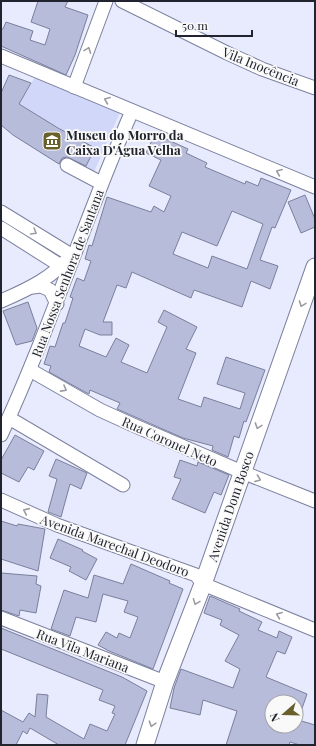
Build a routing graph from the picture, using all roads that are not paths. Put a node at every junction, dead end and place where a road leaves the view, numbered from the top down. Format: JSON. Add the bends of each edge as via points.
{"nodes":[{"id":1,"x":106,"y":1,"type":"edge"},
{"id":2,"x":122,"y":1,"type":"edge"},
{"id":3,"x":1,"y":56,"type":"edge"},
{"id":4,"x":74,"y":87,"type":"junction"},
{"id":5,"x":315,"y":88,"type":"edge"},
{"id":6,"x":132,"y":111,"type":"junction"},
{"id":7,"x":67,"y":165,"type":"dead end"},
{"id":8,"x":101,"y":183,"type":"junction"},
{"id":9,"x":315,"y":187,"type":"edge"},
{"id":10,"x":1,"y":212,"type":"edge"},
{"id":11,"x":1,"y":228,"type":"edge"},
{"id":12,"x":74,"y":251,"type":"junction"},
{"id":13,"x":61,"y":266,"type":"junction"},
{"id":14,"x":315,"y":267,"type":"edge"},
{"id":15,"x":33,"y":287,"type":"junction"},
{"id":16,"x":1,"y":301,"type":"edge"},
{"id":17,"x":57,"y":304,"type":"junction"},
{"id":18,"x":30,"y":370,"type":"junction"},
{"id":19,"x":9,"y":418,"type":"junction"},
{"id":20,"x":1,"y":436,"type":"edge"},
{"id":21,"x":242,"y":472,"type":"junction"},
{"id":22,"x":123,"y":485,"type":"dead end"},
{"id":23,"x":1,"y":500,"type":"edge"},
{"id":24,"x":315,"y":501,"type":"edge"},
{"id":25,"x":203,"y":584,"type":"junction"},
{"id":26,"x":1,"y":618,"type":"edge"},
{"id":27,"x":315,"y":630,"type":"edge"},
{"id":28,"x":165,"y":682,"type":"junction"},
{"id":29,"x":145,"y":745,"type":"edge"}],
"edges":[{"from":4,"to":1,"type":"street","one_way":true},
{"from":2,"to":5,"type":"street","name":"Vila Inocência","via":[[262,69]]},
{"from":3,"to":4,"type":"street"},
{"from":6,"to":4,"type":"street","one_way":true},
{"from":6,"to":8,"type":"street","name":"Rua Nossa Senhora de Santana"},
{"from":9,"to":6,"type":"street","one_way":true},
{"from":7,"to":8,"type":"street"},
{"from":8,"to":12,"type":"street","name":"Rua Nossa Senhora de Santana"},
{"from":10,"to":12,"type":"street","one_way":true},
{"from":11,"to":13,"type":"street"},
{"from":12,"to":13,"type":"street"},
{"from":12,"to":17,"type":"street","name":"Rua Nossa Senhora de Santana"},
{"from":13,"to":15,"type":"street"},
{"from":14,"to":21,"type":"main road","name":"Avenida Dom Bosco","one_way":true},
{"from":15,"to":16,"type":"street"},
{"from":15,"to":17,"type":"street","via":[[41,286],[50,290]]},
{"from":17,"to":18,"type":"street","name":"Rua Nossa Senhora de Santana"},
{"from":18,"to":19,"type":"street","name":"Rua Nossa Senhora de Santana"},
{"from":18,"to":21,"type":"street","name":"Rua Coronel Neto","one_way":true,"via":[[100,410]]},
{"from":19,"to":20,"type":"street","name":"Rua Nossa Senhora de Santana"},
{"from":19,"to":22,"type":"street"},
{"from":21,"to":24,"type":"street","name":"Rua Coronel Neto","one_way":true},
{"from":21,"to":25,"type":"main road","name":"Avenida Dom Bosco"},
{"from":25,"to":23,"type":"street","name":"Avenida Marechal Deodoro","one_way":true,"via":[[196,575],[57,525]]},
{"from":27,"to":25,"type":"street","name":"Avenida Marechal Deodoro","one_way":true},
{"from":25,"to":28,"type":"main road","name":"Avenida Dom Bosco","one_way":true},
{"from":26,"to":28,"type":"street","name":"Rua Vila Mariana"},
{"from":28,"to":29,"type":"main road","name":"Avenida Dom Bosco","one_way":true}]}
